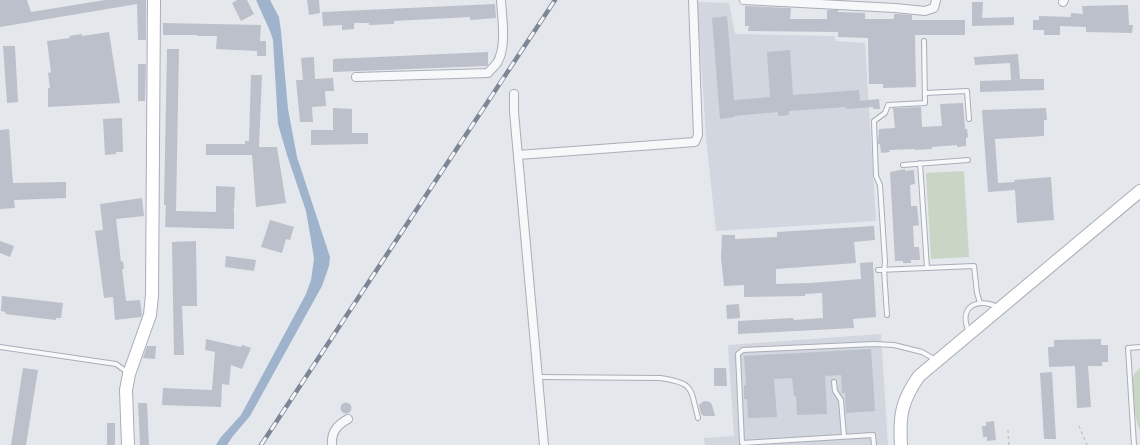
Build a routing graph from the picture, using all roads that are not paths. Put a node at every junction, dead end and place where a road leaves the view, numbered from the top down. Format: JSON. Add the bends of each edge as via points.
{"nodes":[{"id":1,"x":154,"y":0,"type":"edge"},
{"id":2,"x":501,"y":0,"type":"edge"},
{"id":3,"x":693,"y":0,"type":"edge"},
{"id":4,"x":744,"y":0,"type":"edge"},
{"id":5,"x":936,"y":0,"type":"edge"},
{"id":6,"x":924,"y":41,"type":"dead end"},
{"id":7,"x":356,"y":77,"type":"dead end"},
{"id":8,"x":925,"y":93,"type":"junction"},
{"id":9,"x":514,"y":94,"type":"dead end"},
{"id":10,"x":969,"y":119,"type":"dead end"},
{"id":11,"x":518,"y":155,"type":"junction"},
{"id":12,"x":968,"y":160,"type":"dead end"},
{"id":13,"x":920,"y":164,"type":"junction"},
{"id":14,"x":903,"y":165,"type":"dead end"},
{"id":15,"x":1140,"y":192,"type":"edge"},
{"id":16,"x":927,"y":268,"type":"junction"},
{"id":17,"x":878,"y":270,"type":"dead end"},
{"id":18,"x":884,"y":270,"type":"junction"},
{"id":19,"x":980,"y":303,"type":"junction"},
{"id":20,"x":1001,"y":308,"type":"junction"},
{"id":21,"x":887,"y":314,"type":"dead end"},
{"id":22,"x":970,"y":334,"type":"junction"},
{"id":23,"x":0,"y":347,"type":"edge"},
{"id":24,"x":1140,"y":347,"type":"edge"},
{"id":25,"x":937,"y":361,"type":"junction"},
{"id":26,"x":129,"y":374,"type":"junction"},
{"id":27,"x":538,"y":377,"type":"junction"},
{"id":28,"x":834,"y":382,"type":"dead end"},
{"id":29,"x":698,"y":418,"type":"dead end"},
{"id":30,"x":348,"y":419,"type":"dead end"},
{"id":31,"x":844,"y":436,"type":"junction"},
{"id":32,"x":742,"y":444,"type":"edge"},
{"id":33,"x":128,"y":445,"type":"edge"},
{"id":34,"x":332,"y":445,"type":"edge"},
{"id":35,"x":544,"y":445,"type":"edge"},
{"id":36,"x":874,"y":445,"type":"edge"},
{"id":37,"x":902,"y":445,"type":"edge"},
{"id":38,"x":1134,"y":445,"type":"edge"}],
"edges":[{"from":1,"to":26,"type":"street","via":[[152,295],[150,315]]},
{"from":2,"to":7,"type":"street","via":[[502,47],[497,64],[488,73]]},
{"from":3,"to":11,"type":"street","via":[[698,135],[695,142]]},
{"from":4,"to":5,"type":"street","via":[[925,11],[934,8]]},
{"from":6,"to":8,"type":"lane"},
{"from":8,"to":10,"type":"lane","via":[[967,91]]},
{"from":8,"to":18,"type":"lane","via":[[925,103],[888,105],[885,113],[874,121]]},
{"from":9,"to":11,"type":"street"},
{"from":11,"to":27,"type":"street"},
{"from":12,"to":13,"type":"lane"},
{"from":13,"to":14,"type":"lane"},
{"from":13,"to":16,"type":"lane"},
{"from":15,"to":20,"type":"street"},
{"from":16,"to":18,"type":"lane"},
{"from":16,"to":19,"type":"lane","via":[[974,266],[976,293]]},
{"from":17,"to":18,"type":"lane"},
{"from":18,"to":21,"type":"lane"},
{"from":19,"to":20,"type":"lane","via":[[989,303]]},
{"from":19,"to":22,"type":"lane","via":[[969,308],[965,315],[965,323]]},
{"from":20,"to":22,"type":"street"},
{"from":22,"to":25,"type":"street"},
{"from":23,"to":26,"type":"lane","via":[[116,364]]},
{"from":24,"to":38,"type":"lane","via":[[1128,348]]},
{"from":25,"to":32,"type":"lane","via":[[922,352],[874,344],[743,350],[738,354]]},
{"from":25,"to":37,"type":"street","via":[[919,376],[903,404],[900,429]]},
{"from":26,"to":33,"type":"street","via":[[126,390]]},
{"from":27,"to":29,"type":"lane","via":[[660,378],[677,381],[686,384],[691,391]]},
{"from":27,"to":35,"type":"street"},
{"from":28,"to":31,"type":"lane","via":[[835,391],[841,400]]},
{"from":30,"to":34,"type":"street","via":[[335,428]]},
{"from":31,"to":32,"type":"lane"},
{"from":31,"to":36,"type":"lane","via":[[873,434]]}]}
